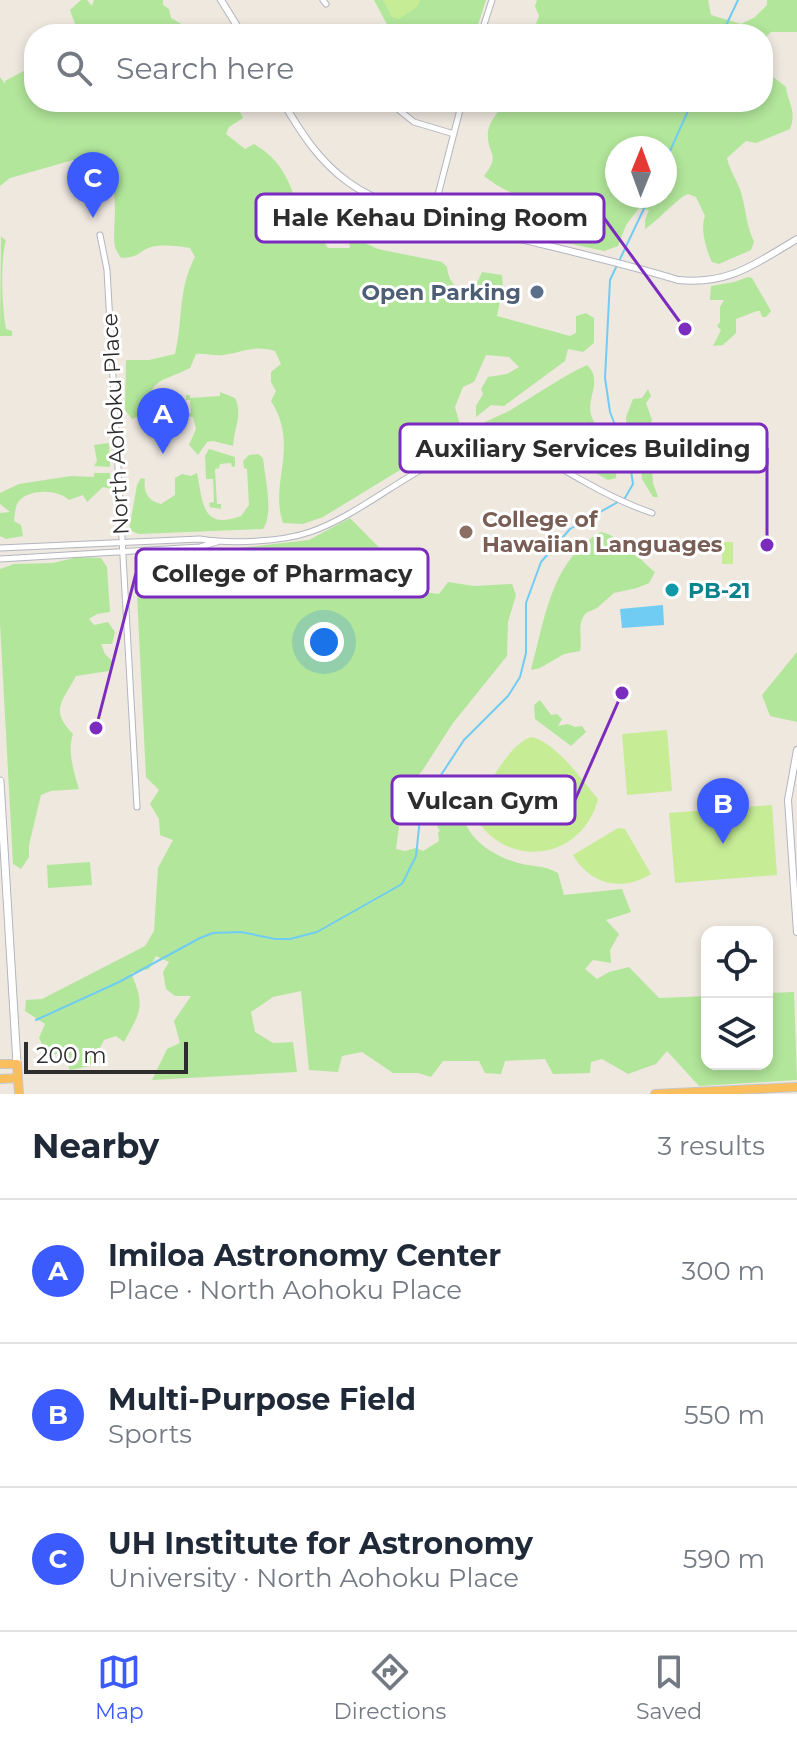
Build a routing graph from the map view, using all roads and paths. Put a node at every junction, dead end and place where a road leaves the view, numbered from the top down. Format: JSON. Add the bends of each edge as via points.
{"nodes":[{"id":1,"x":221,"y":0,"type":"edge"},
{"id":2,"x":492,"y":0,"type":"edge"},
{"id":3,"x":236,"y":24,"type":"edge"},
{"id":4,"x":484,"y":24,"type":"edge"},
{"id":5,"x":289,"y":112,"type":"edge"},
{"id":6,"x":402,"y":112,"type":"edge"},
{"id":7,"x":460,"y":112,"type":"edge"},
{"id":8,"x":454,"y":134,"type":"junction"},
{"id":9,"x":432,"y":218,"type":"junction"},
{"id":10,"x":100,"y":235,"type":"dead end"},
{"id":11,"x":797,"y":239,"type":"edge"},
{"id":12,"x":652,"y":513,"type":"dead end"},
{"id":13,"x":218,"y":542,"type":"junction"},
{"id":14,"x":121,"y":543,"type":"junction"},
{"id":15,"x":0,"y":548,"type":"edge"},
{"id":16,"x":122,"y":552,"type":"junction"},
{"id":17,"x":0,"y":559,"type":"edge"},
{"id":18,"x":797,"y":750,"type":"edge"},
{"id":19,"x":0,"y":781,"type":"edge"},
{"id":20,"x":137,"y":807,"type":"dead end"},
{"id":21,"x":797,"y":932,"type":"edge"},
{"id":22,"x":0,"y":1064,"type":"edge"},
{"id":23,"x":17,"y":1064,"type":"junction"},
{"id":24,"x":18,"y":1078,"type":"junction"},
{"id":25,"x":0,"y":1079,"type":"edge"},
{"id":26,"x":797,"y":1087,"type":"edge"},
{"id":27,"x":687,"y":1093,"type":"edge"},
{"id":28,"x":19,"y":1094,"type":"edge"},
{"id":29,"x":655,"y":1094,"type":"edge"}],
"edges":[{"from":1,"to":3,"type":"street"},
{"from":2,"to":4,"type":"street"},
{"from":5,"to":9,"type":"street","via":[[325,163],[349,183]]},
{"from":6,"to":8,"type":"street","via":[[414,122]]},
{"from":7,"to":8,"type":"street"},
{"from":8,"to":9,"type":"street"},
{"from":9,"to":11,"type":"street","via":[[678,280],[715,280],[752,266]]},
{"from":10,"to":14,"type":"street","name":"North Aohoku Place","via":[[107,270]]},
{"from":12,"to":13,"type":"street","via":[[530,451],[485,442],[445,455],[313,532]]},
{"from":13,"to":14,"type":"street"},
{"from":13,"to":16,"type":"street"},
{"from":14,"to":15,"type":"street"},
{"from":14,"to":16,"type":"street","name":"North Aohoku Place"},
{"from":16,"to":17,"type":"street"},
{"from":16,"to":20,"type":"street","name":"North Aohoku Place"},
{"from":18,"to":21,"type":"street","via":[[788,800]]},
{"from":19,"to":23,"type":"main road"},
{"from":22,"to":23,"type":"highway"},
{"from":23,"to":24,"type":"highway"},
{"from":24,"to":25,"type":"highway"},
{"from":24,"to":28,"type":"highway"},
{"from":26,"to":27,"type":"highway"},
{"from":27,"to":29,"type":"highway"}]}
